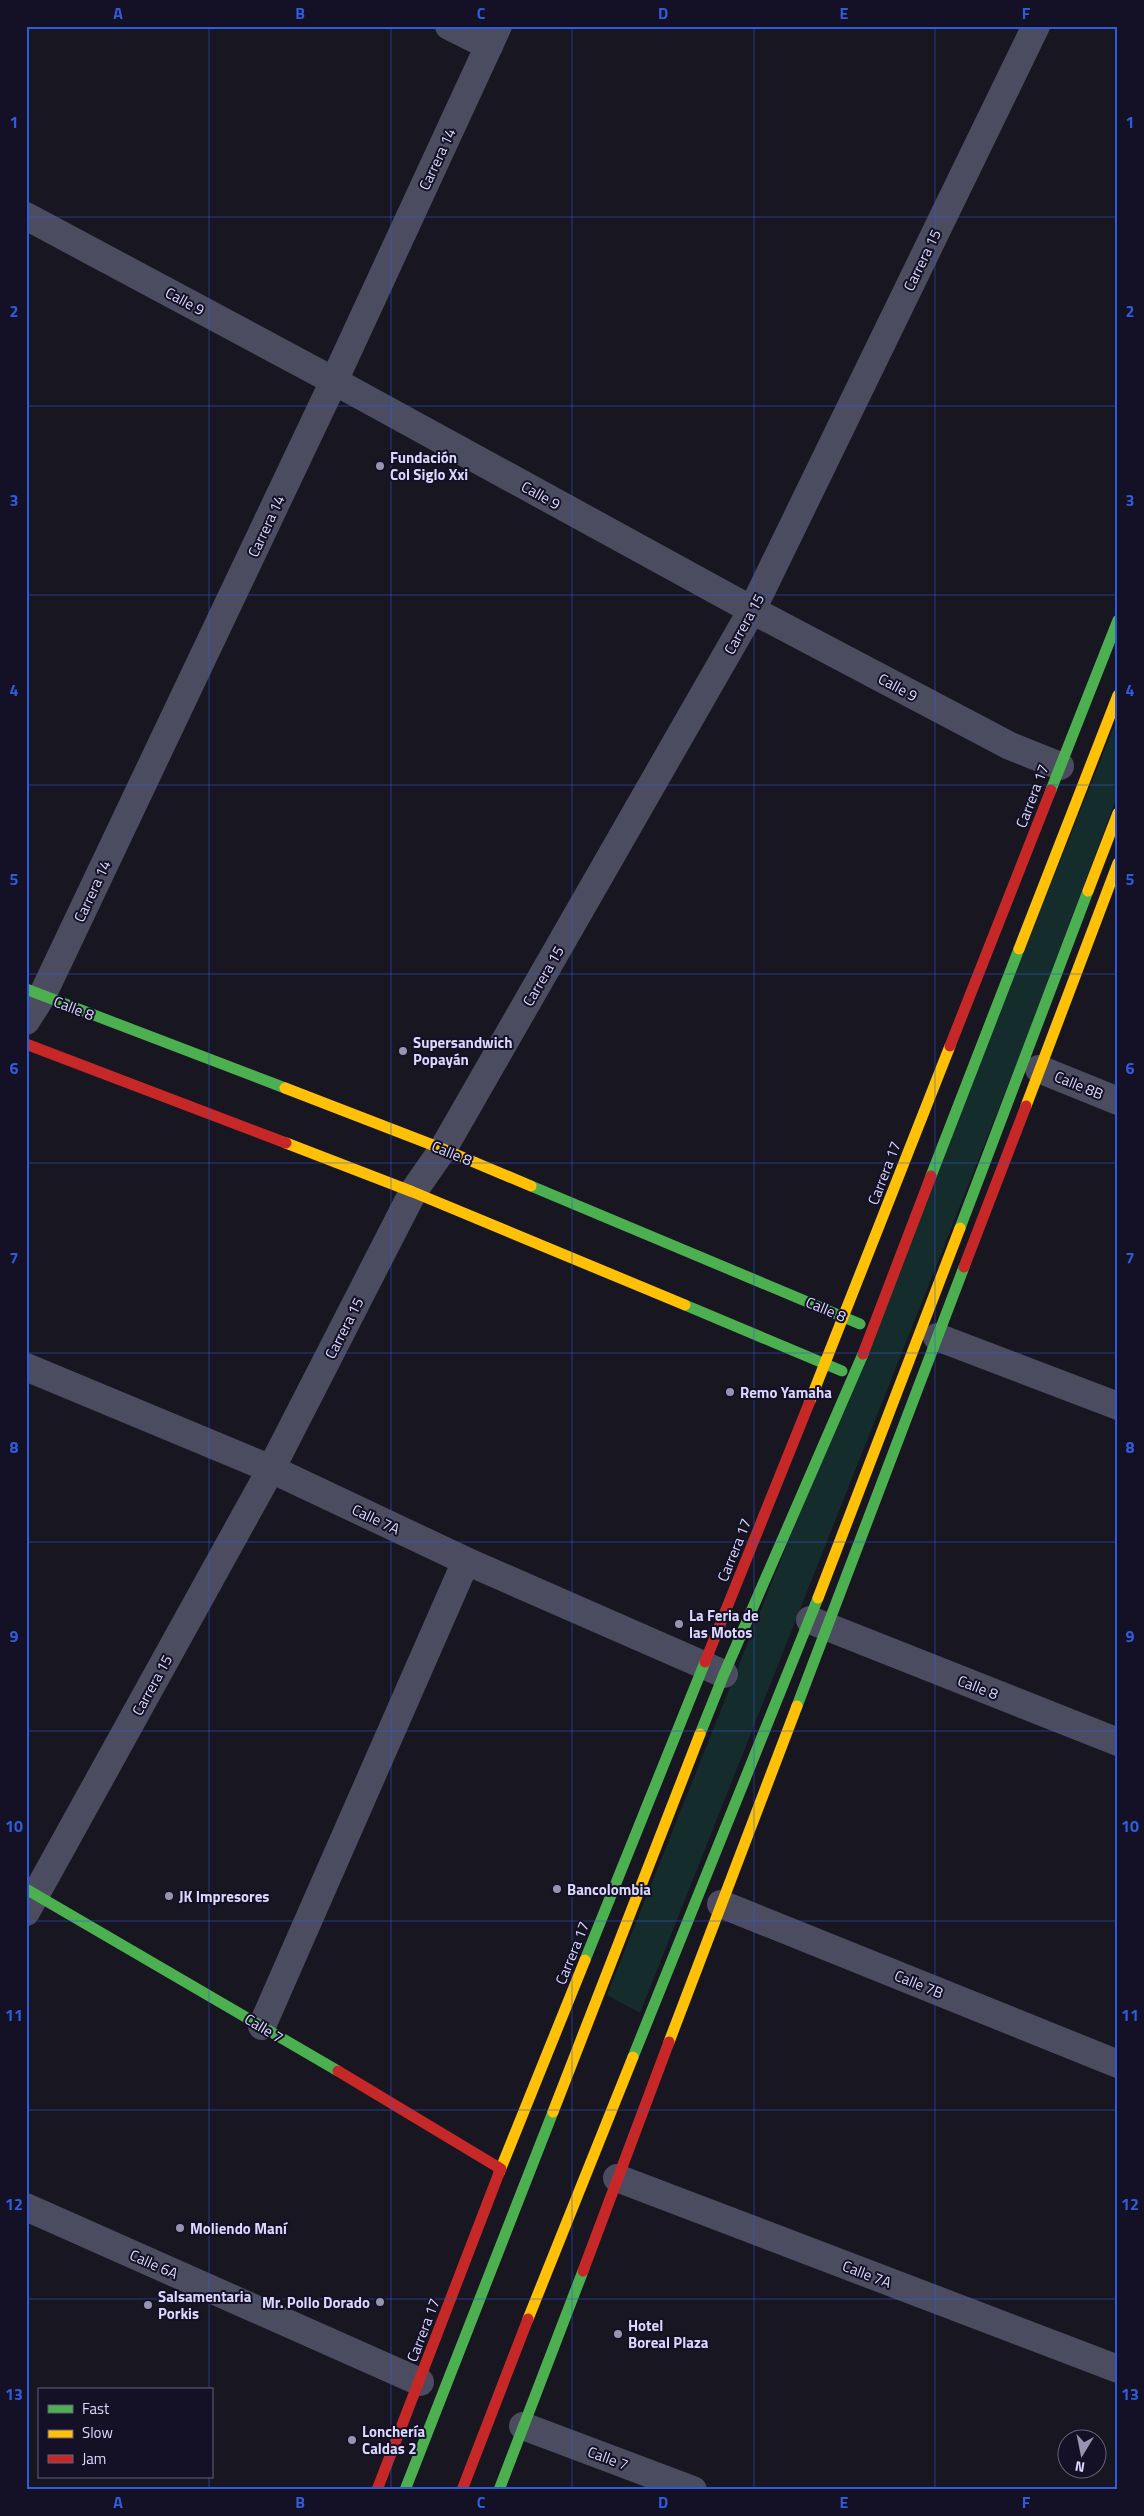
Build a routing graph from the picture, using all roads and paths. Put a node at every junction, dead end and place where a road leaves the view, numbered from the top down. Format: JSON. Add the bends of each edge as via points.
{"nodes":[{"id":1,"x":449,"y":26,"type":"edge"},
{"id":2,"x":1036,"y":26,"type":"edge"},
{"id":3,"x":493,"y":36,"type":"edge"},
{"id":4,"x":26,"y":216,"type":"edge"},
{"id":5,"x":334,"y":381,"type":"junction"},
{"id":6,"x":752,"y":610,"type":"junction"},
{"id":7,"x":1118,"y":620,"type":"edge"},
{"id":8,"x":1118,"y":695,"type":"edge"},
{"id":9,"x":1060,"y":766,"type":"junction"},
{"id":10,"x":1118,"y":813,"type":"edge"},
{"id":11,"x":1118,"y":863,"type":"edge"},
{"id":12,"x":34,"y":993,"type":"edge"},
{"id":13,"x":26,"y":1021,"type":"edge"},
{"id":14,"x":26,"y":1044,"type":"edge"},
{"id":15,"x":1039,"y":1070,"type":"junction"},
{"id":16,"x":1118,"y":1101,"type":"edge"},
{"id":17,"x":444,"y":1149,"type":"junction"},
{"id":18,"x":414,"y":1192,"type":"junction"},
{"id":19,"x":843,"y":1317,"type":"junction"},
{"id":20,"x":873,"y":1330,"type":"junction"},
{"id":21,"x":937,"y":1337,"type":"junction"},
{"id":22,"x":825,"y":1364,"type":"junction"},
{"id":23,"x":26,"y":1367,"type":"edge"},
{"id":24,"x":854,"y":1376,"type":"junction"},
{"id":25,"x":1118,"y":1406,"type":"edge"},
{"id":26,"x":271,"y":1469,"type":"junction"},
{"id":27,"x":466,"y":1562,"type":"junction"},
{"id":28,"x":818,"y":1624,"type":"junction"},
{"id":29,"x":714,"y":1670,"type":"junction"},
{"id":30,"x":1118,"y":1742,"type":"edge"},
{"id":31,"x":30,"y":1899,"type":"edge"},
{"id":32,"x":721,"y":1904,"type":"junction"},
{"id":33,"x":262,"y":2026,"type":"junction"},
{"id":34,"x":1118,"y":2064,"type":"edge"},
{"id":35,"x":501,"y":2169,"type":"junction"},
{"id":36,"x":617,"y":2178,"type":"junction"},
{"id":37,"x":26,"y":2207,"type":"edge"},
{"id":38,"x":1118,"y":2369,"type":"edge"},
{"id":39,"x":420,"y":2382,"type":"junction"},
{"id":40,"x":523,"y":2426,"type":"junction"},
{"id":41,"x":377,"y":2490,"type":"edge"},
{"id":42,"x":405,"y":2490,"type":"edge"},
{"id":43,"x":462,"y":2490,"type":"edge"},
{"id":44,"x":499,"y":2490,"type":"edge"},
{"id":45,"x":693,"y":2490,"type":"edge"}],
"edges":[{"from":1,"to":3,"type":"street"},
{"from":2,"to":6,"type":"street","name":"Carrera 15"},
{"from":3,"to":5,"type":"street","name":"Carrera 14"},
{"from":4,"to":5,"type":"street","name":"Calle 9"},
{"from":5,"to":6,"type":"street","name":"Calle 9"},
{"from":5,"to":12,"type":"street","name":"Carrera 14"},
{"from":6,"to":9,"type":"street","name":"Calle 9","via":[[1010,746]]},
{"from":6,"to":17,"type":"street","name":"Carrera 15"},
{"from":7,"to":9,"type":"main road","name":"Carrera 17"},
{"from":8,"to":20,"type":"main road","name":"Carrera 17"},
{"from":9,"to":19,"type":"main road","name":"Carrera 17"},
{"from":10,"to":28,"type":"main road"},
{"from":11,"to":15,"type":"main road"},
{"from":12,"to":13,"type":"street","name":"Carrera 14"},
{"from":12,"to":17,"type":"main road","name":"Calle 8"},
{"from":14,"to":18,"type":"main road"},
{"from":15,"to":16,"type":"street","name":"Calle 8B"},
{"from":15,"to":21,"type":"main road"},
{"from":17,"to":18,"type":"street","name":"Carrera 15"},
{"from":17,"to":19,"type":"main road","name":"Calle 8"},
{"from":18,"to":22,"type":"main road"},
{"from":18,"to":26,"type":"street","name":"Carrera 15"},
{"from":19,"to":20,"type":"main road","name":"Calle 8"},
{"from":19,"to":22,"type":"main road","name":"Carrera 17"},
{"from":20,"to":24,"type":"main road","name":"Carrera 17"},
{"from":21,"to":25,"type":"street"},
{"from":21,"to":28,"type":"main road"},
{"from":22,"to":24,"type":"main road"},
{"from":22,"to":29,"type":"main road","name":"Carrera 17"},
{"from":23,"to":26,"type":"street","name":"Calle 7A"},
{"from":24,"to":29,"type":"main road","name":"Carrera 17"},
{"from":26,"to":27,"type":"street","name":"Calle 7A"},
{"from":26,"to":31,"type":"street","name":"Carrera 15"},
{"from":27,"to":29,"type":"street","name":"Calle 7A"},
{"from":27,"to":33,"type":"street"},
{"from":28,"to":30,"type":"street","name":"Calle 8"},
{"from":28,"to":32,"type":"main road"},
{"from":28,"to":43,"type":"main road","via":[[586,2171]]},
{"from":29,"to":35,"type":"main road","name":"Carrera 17"},
{"from":29,"to":42,"type":"main road","name":"Carrera 17"},
{"from":31,"to":33,"type":"main road","name":"Calle 7"},
{"from":32,"to":34,"type":"street","name":"Calle 7B"},
{"from":32,"to":36,"type":"main road"},
{"from":33,"to":35,"type":"main road","name":"Calle 7"},
{"from":35,"to":39,"type":"main road","name":"Carrera 17"},
{"from":36,"to":38,"type":"street","name":"Calle 7A"},
{"from":36,"to":40,"type":"main road"},
{"from":37,"to":39,"type":"street","name":"Calle 6A"},
{"from":39,"to":41,"type":"main road","name":"Carrera 17"},
{"from":40,"to":44,"type":"main road"},
{"from":40,"to":45,"type":"street","name":"Calle 7"}]}
